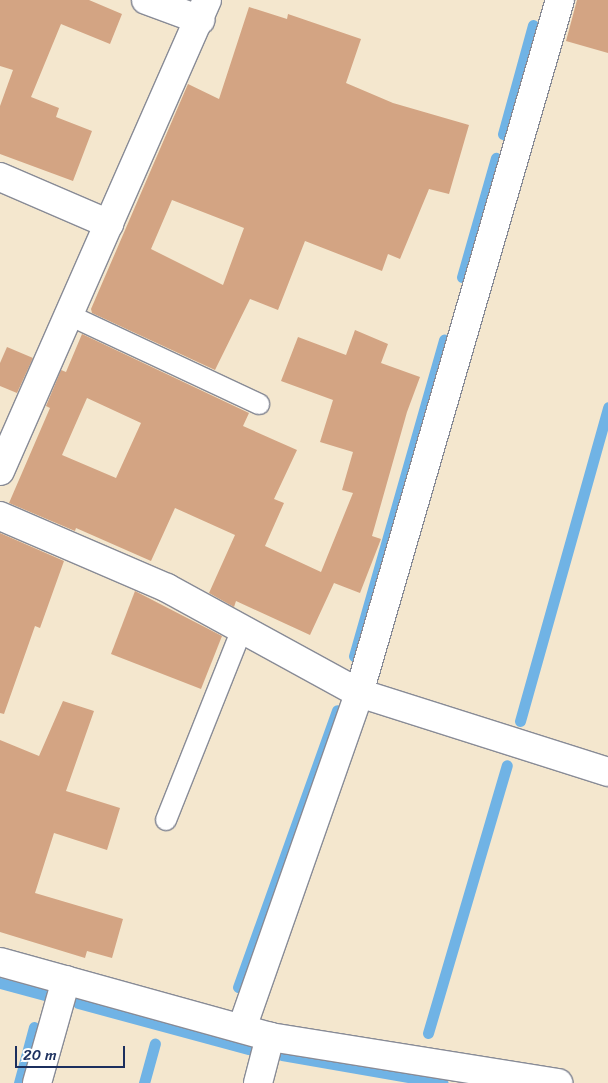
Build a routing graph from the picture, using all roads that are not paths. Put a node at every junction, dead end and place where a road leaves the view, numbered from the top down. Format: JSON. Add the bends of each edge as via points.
{"nodes":[{"id":1,"x":146,"y":0,"type":"edge"},
{"id":2,"x":560,"y":0,"type":"edge"},
{"id":3,"x":204,"y":10,"type":"edge"},
{"id":4,"x":0,"y":177,"type":"edge"},
{"id":5,"x":110,"y":224,"type":"junction"},
{"id":6,"x":69,"y":315,"type":"junction"},
{"id":7,"x":259,"y":404,"type":"dead end"},
{"id":8,"x":0,"y":471,"type":"edge"},
{"id":9,"x":0,"y":516,"type":"edge"},
{"id":10,"x":242,"y":629,"type":"junction"},
{"id":11,"x":358,"y":693,"type":"junction"},
{"id":12,"x":608,"y":772,"type":"edge"},
{"id":13,"x":166,"y":820,"type":"dead end"},
{"id":14,"x":0,"y":962,"type":"edge"},
{"id":15,"x":66,"y":980,"type":"junction"},
{"id":16,"x":242,"y":1028,"type":"junction"},
{"id":17,"x":270,"y":1036,"type":"junction"},
{"id":18,"x":37,"y":1083,"type":"edge"},
{"id":19,"x":258,"y":1083,"type":"edge"},
{"id":20,"x":558,"y":1083,"type":"edge"}],
"edges":[{"from":1,"to":3,"type":"street"},
{"from":2,"to":11,"type":"street"},
{"from":3,"to":5,"type":"street"},
{"from":4,"to":5,"type":"street"},
{"from":5,"to":6,"type":"street"},
{"from":6,"to":7,"type":"lane"},
{"from":6,"to":8,"type":"street"},
{"from":9,"to":10,"type":"street","via":[[167,588]]},
{"from":10,"to":11,"type":"street"},
{"from":10,"to":13,"type":"lane"},
{"from":11,"to":12,"type":"street"},
{"from":11,"to":16,"type":"street"},
{"from":14,"to":15,"type":"street"},
{"from":15,"to":16,"type":"street"},
{"from":15,"to":18,"type":"street"},
{"from":16,"to":17,"type":"street"},
{"from":17,"to":19,"type":"street"},
{"from":17,"to":20,"type":"street"}]}
